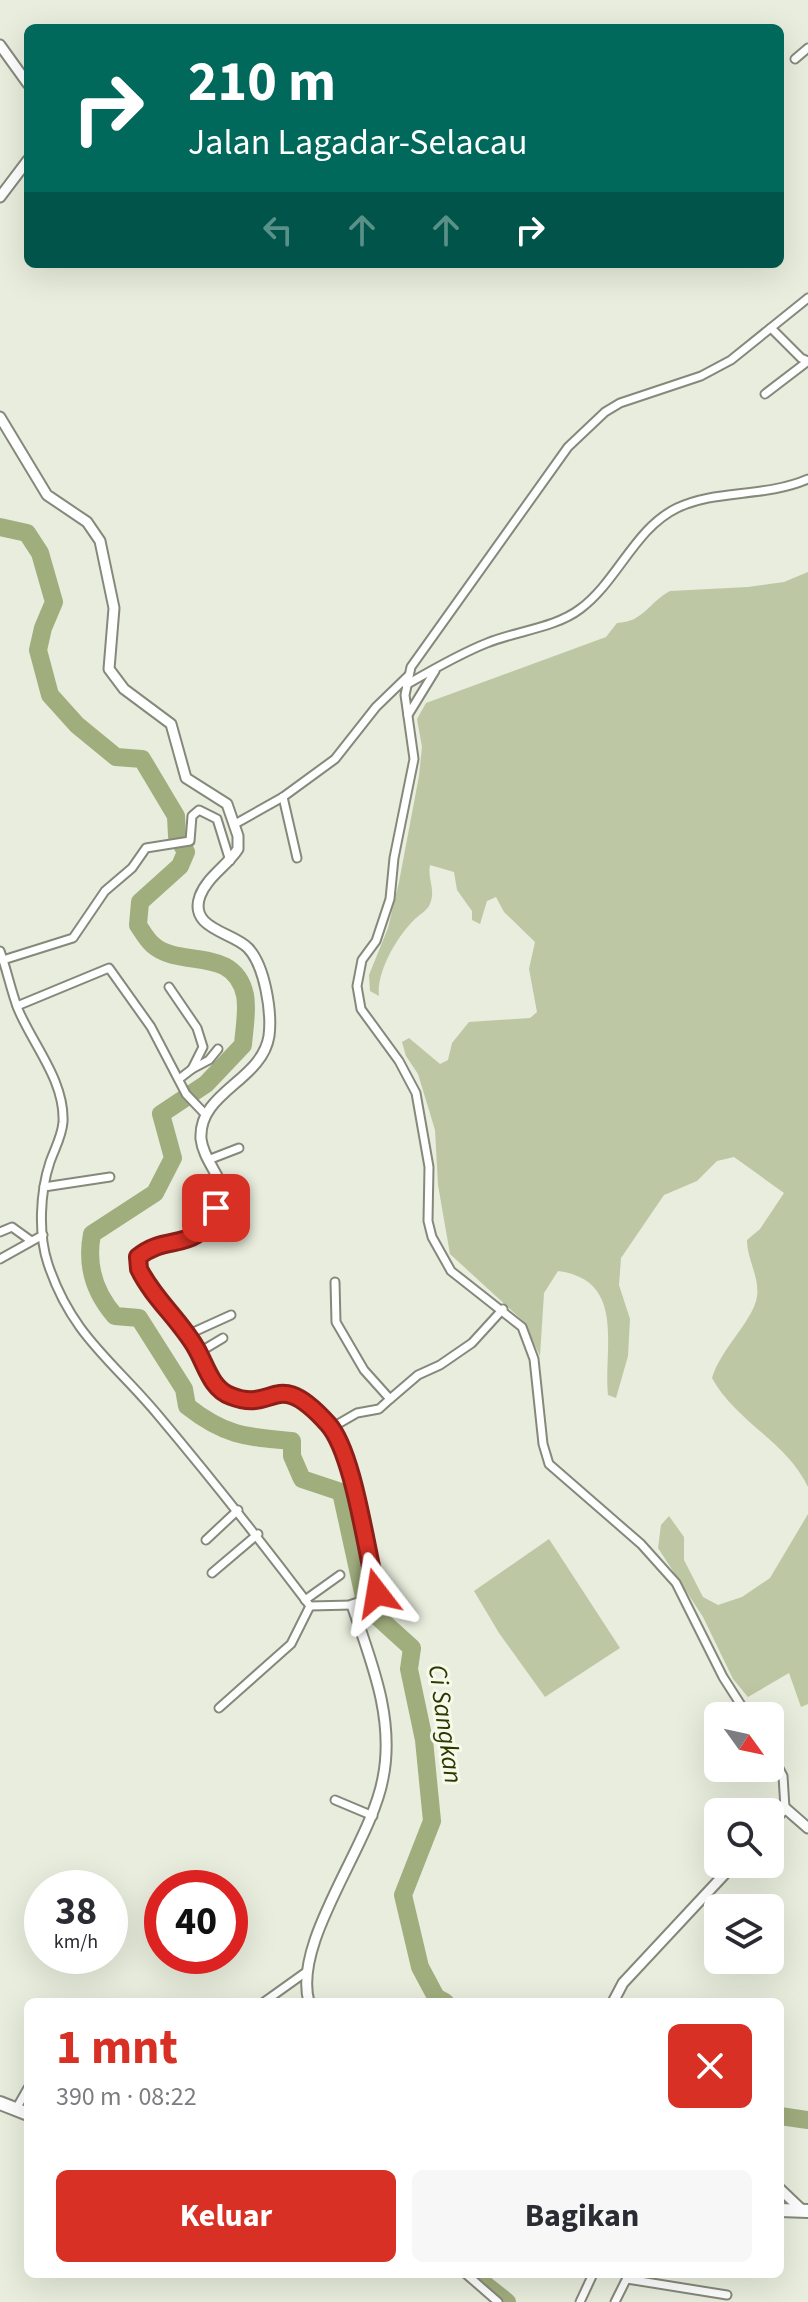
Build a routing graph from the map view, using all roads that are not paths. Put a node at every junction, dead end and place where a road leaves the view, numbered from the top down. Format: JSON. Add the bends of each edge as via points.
{"nodes":[{"id":1,"x":0,"y":45,"type":"edge"},
{"id":2,"x":808,"y":48,"type":"edge"},
{"id":3,"x":795,"y":59,"type":"dead end"},
{"id":4,"x":24,"y":73,"type":"edge"},
{"id":5,"x":24,"y":165,"type":"edge"},
{"id":6,"x":0,"y":197,"type":"edge"},
{"id":7,"x":808,"y":298,"type":"edge"},
{"id":8,"x":771,"y":328,"type":"junction"},
{"id":9,"x":808,"y":361,"type":"edge"},
{"id":10,"x":765,"y":394,"type":"dead end"},
{"id":11,"x":0,"y":417,"type":"edge"},
{"id":12,"x":808,"y":479,"type":"edge"},
{"id":13,"x":436,"y":669,"type":"junction"},
{"id":14,"x":408,"y":676,"type":"junction"},
{"id":15,"x":406,"y":685,"type":"junction"},
{"id":16,"x":408,"y":715,"type":"junction"},
{"id":17,"x":283,"y":797,"type":"junction"},
{"id":18,"x":238,"y":822,"type":"junction"},
{"id":19,"x":297,"y":858,"type":"dead end"},
{"id":20,"x":230,"y":861,"type":"junction"},
{"id":21,"x":0,"y":951,"type":"edge"},
{"id":22,"x":3,"y":960,"type":"junction"},
{"id":23,"x":169,"y":987,"type":"dead end"},
{"id":24,"x":17,"y":1006,"type":"junction"},
{"id":25,"x":218,"y":1049,"type":"dead end"},
{"id":26,"x":192,"y":1069,"type":"junction"},
{"id":27,"x":179,"y":1079,"type":"junction"},
{"id":28,"x":206,"y":1115,"type":"junction"},
{"id":29,"x":239,"y":1148,"type":"dead end"},
{"id":30,"x":214,"y":1157,"type":"junction"},
{"id":31,"x":110,"y":1177,"type":"dead end"},
{"id":32,"x":44,"y":1187,"type":"junction"},
{"id":33,"x":0,"y":1232,"type":"edge"},
{"id":34,"x":43,"y":1235,"type":"junction"},
{"id":35,"x":30,"y":1240,"type":"junction"},
{"id":36,"x":0,"y":1259,"type":"edge"},
{"id":37,"x":335,"y":1282,"type":"dead end"},
{"id":38,"x":503,"y":1309,"type":"junction"},
{"id":39,"x":231,"y":1315,"type":"dead end"},
{"id":40,"x":190,"y":1332,"type":"junction"},
{"id":41,"x":223,"y":1338,"type":"dead end"},
{"id":42,"x":202,"y":1351,"type":"junction"},
{"id":43,"x":390,"y":1399,"type":"junction"},
{"id":44,"x":335,"y":1426,"type":"junction"},
{"id":45,"x":238,"y":1510,"type":"junction"},
{"id":46,"x":258,"y":1534,"type":"junction"},
{"id":47,"x":206,"y":1540,"type":"dead end"},
{"id":48,"x":212,"y":1573,"type":"dead end"},
{"id":49,"x":340,"y":1575,"type":"dead end"},
{"id":50,"x":307,"y":1603,"type":"junction"},
{"id":51,"x":354,"y":1604,"type":"junction"},
{"id":52,"x":739,"y":1702,"type":"edge"},
{"id":53,"x":219,"y":1708,"type":"dead end"},
{"id":54,"x":783,"y":1782,"type":"edge"},
{"id":55,"x":335,"y":1800,"type":"dead end"},
{"id":56,"x":785,"y":1808,"type":"joint"},
{"id":57,"x":373,"y":1816,"type":"junction"},
{"id":58,"x":808,"y":1828,"type":"edge"},
{"id":59,"x":721,"y":1878,"type":"edge"},
{"id":60,"x":306,"y":1972,"type":"junction"},
{"id":61,"x":270,"y":1998,"type":"edge"},
{"id":62,"x":309,"y":1998,"type":"edge"},
{"id":63,"x":615,"y":1998,"type":"edge"},
{"id":64,"x":0,"y":2103,"type":"edge"},
{"id":65,"x":22,"y":2112,"type":"edge"},
{"id":66,"x":784,"y":2192,"type":"edge"},
{"id":67,"x":784,"y":2210,"type":"edge"},
{"id":68,"x":805,"y":2210,"type":"edge"},
{"id":69,"x":471,"y":2278,"type":"edge"},
{"id":70,"x":591,"y":2278,"type":"edge"},
{"id":71,"x":627,"y":2278,"type":"edge"},
{"id":72,"x":637,"y":2278,"type":"edge"},
{"id":73,"x":707,"y":2293,"type":"junction"},
{"id":74,"x":727,"y":2295,"type":"dead end"},
{"id":75,"x":619,"y":2301,"type":"edge"},
{"id":76,"x":498,"y":2302,"type":"edge"},
{"id":77,"x":580,"y":2302,"type":"edge"},
{"id":78,"x":704,"y":2302,"type":"edge"}],
"edges":[{"from":1,"to":4,"type":"street"},
{"from":2,"to":3,"type":"street"},
{"from":5,"to":6,"type":"street"},
{"from":7,"to":8,"type":"street"},
{"from":8,"to":9,"type":"street"},
{"from":8,"to":14,"type":"street","via":[[731,360],[701,376],[620,403],[586,428]]},
{"from":9,"to":10,"type":"street"},
{"from":11,"to":18,"type":"street","via":[[47,495],[87,522],[100,541],[114,608],[107,662],[113,677],[167,719],[186,778],[223,800]]},
{"from":12,"to":13,"type":"street","via":[[782,490],[678,507],[652,527],[580,609],[487,643]]},
{"from":13,"to":15,"type":"street"},
{"from":13,"to":16,"type":"street"},
{"from":14,"to":15,"type":"street"},
{"from":14,"to":17,"type":"street","via":[[376,707],[344,751]]},
{"from":15,"to":16,"type":"street"},
{"from":16,"to":38,"type":"street","via":[[414,753],[390,899],[376,941],[359,968],[358,996],[416,1093],[429,1167],[428,1225],[436,1249],[463,1282]]},
{"from":17,"to":18,"type":"street"},
{"from":17,"to":19,"type":"street"},
{"from":18,"to":20,"type":"street","via":[[240,846]]},
{"from":20,"to":22,"type":"street","via":[[217,819],[204,809],[192,816],[189,842],[146,848],[105,891],[73,938]]},
{"from":20,"to":28,"type":"street","via":[[201,892],[200,913],[207,925],[253,954],[269,1011],[269,1038],[254,1066]]},
{"from":21,"to":22,"type":"street"},
{"from":22,"to":24,"type":"street"},
{"from":23,"to":26,"type":"street","via":[[200,1034],[203,1047]]},
{"from":24,"to":27,"type":"street","via":[[109,968],[151,1027]]},
{"from":24,"to":32,"type":"street","via":[[62,1107],[62,1132]]},
{"from":25,"to":26,"type":"street"},
{"from":26,"to":27,"type":"street"},
{"from":27,"to":28,"type":"street"},
{"from":28,"to":30,"type":"street","via":[[201,1141]]},
{"from":29,"to":30,"type":"street"},
{"from":30,"to":40,"type":"street","via":[[223,1189],[203,1232],[138,1257],[143,1278]]},
{"from":31,"to":32,"type":"street"},
{"from":32,"to":34,"type":"street"},
{"from":33,"to":35,"type":"street","via":[[12,1227]]},
{"from":34,"to":35,"type":"street"},
{"from":34,"to":45,"type":"street","via":[[59,1292],[90,1344]]},
{"from":35,"to":36,"type":"street"},
{"from":37,"to":43,"type":"street","via":[[336,1322],[364,1370]]},
{"from":38,"to":43,"type":"street","via":[[472,1343],[418,1375]]},
{"from":38,"to":52,"type":"street","via":[[522,1327],[534,1359],[549,1464],[670,1575]]},
{"from":39,"to":40,"type":"street","via":[[201,1332]]},
{"from":40,"to":42,"type":"street"},
{"from":41,"to":42,"type":"street"},
{"from":42,"to":44,"type":"street","via":[[213,1382],[227,1395],[248,1399],[288,1392]]},
{"from":43,"to":44,"type":"street","via":[[379,1409],[357,1413]]},
{"from":44,"to":51,"type":"street","via":[[377,1593]]},
{"from":45,"to":46,"type":"street"},
{"from":45,"to":47,"type":"street"},
{"from":46,"to":48,"type":"street"},
{"from":46,"to":50,"type":"street"},
{"from":49,"to":50,"type":"street"},
{"from":50,"to":51,"type":"street"},
{"from":50,"to":53,"type":"street","via":[[291,1644]]},
{"from":51,"to":57,"type":"street","via":[[386,1727],[384,1776]]},
{"from":54,"to":56,"type":"street"},
{"from":55,"to":57,"type":"street"},
{"from":56,"to":58,"type":"street"},
{"from":57,"to":60,"type":"street","via":[[319,1928]]},
{"from":59,"to":63,"type":"street","via":[[623,1983]]},
{"from":60,"to":61,"type":"street"},
{"from":60,"to":62,"type":"street"},
{"from":64,"to":65,"type":"main road"},
{"from":66,"to":68,"type":"street"},
{"from":67,"to":68,"type":"main road"},
{"from":69,"to":76,"type":"street"},
{"from":70,"to":77,"type":"street"},
{"from":71,"to":75,"type":"street"},
{"from":72,"to":73,"type":"street"},
{"from":73,"to":74,"type":"street"},
{"from":73,"to":78,"type":"street"}]}
